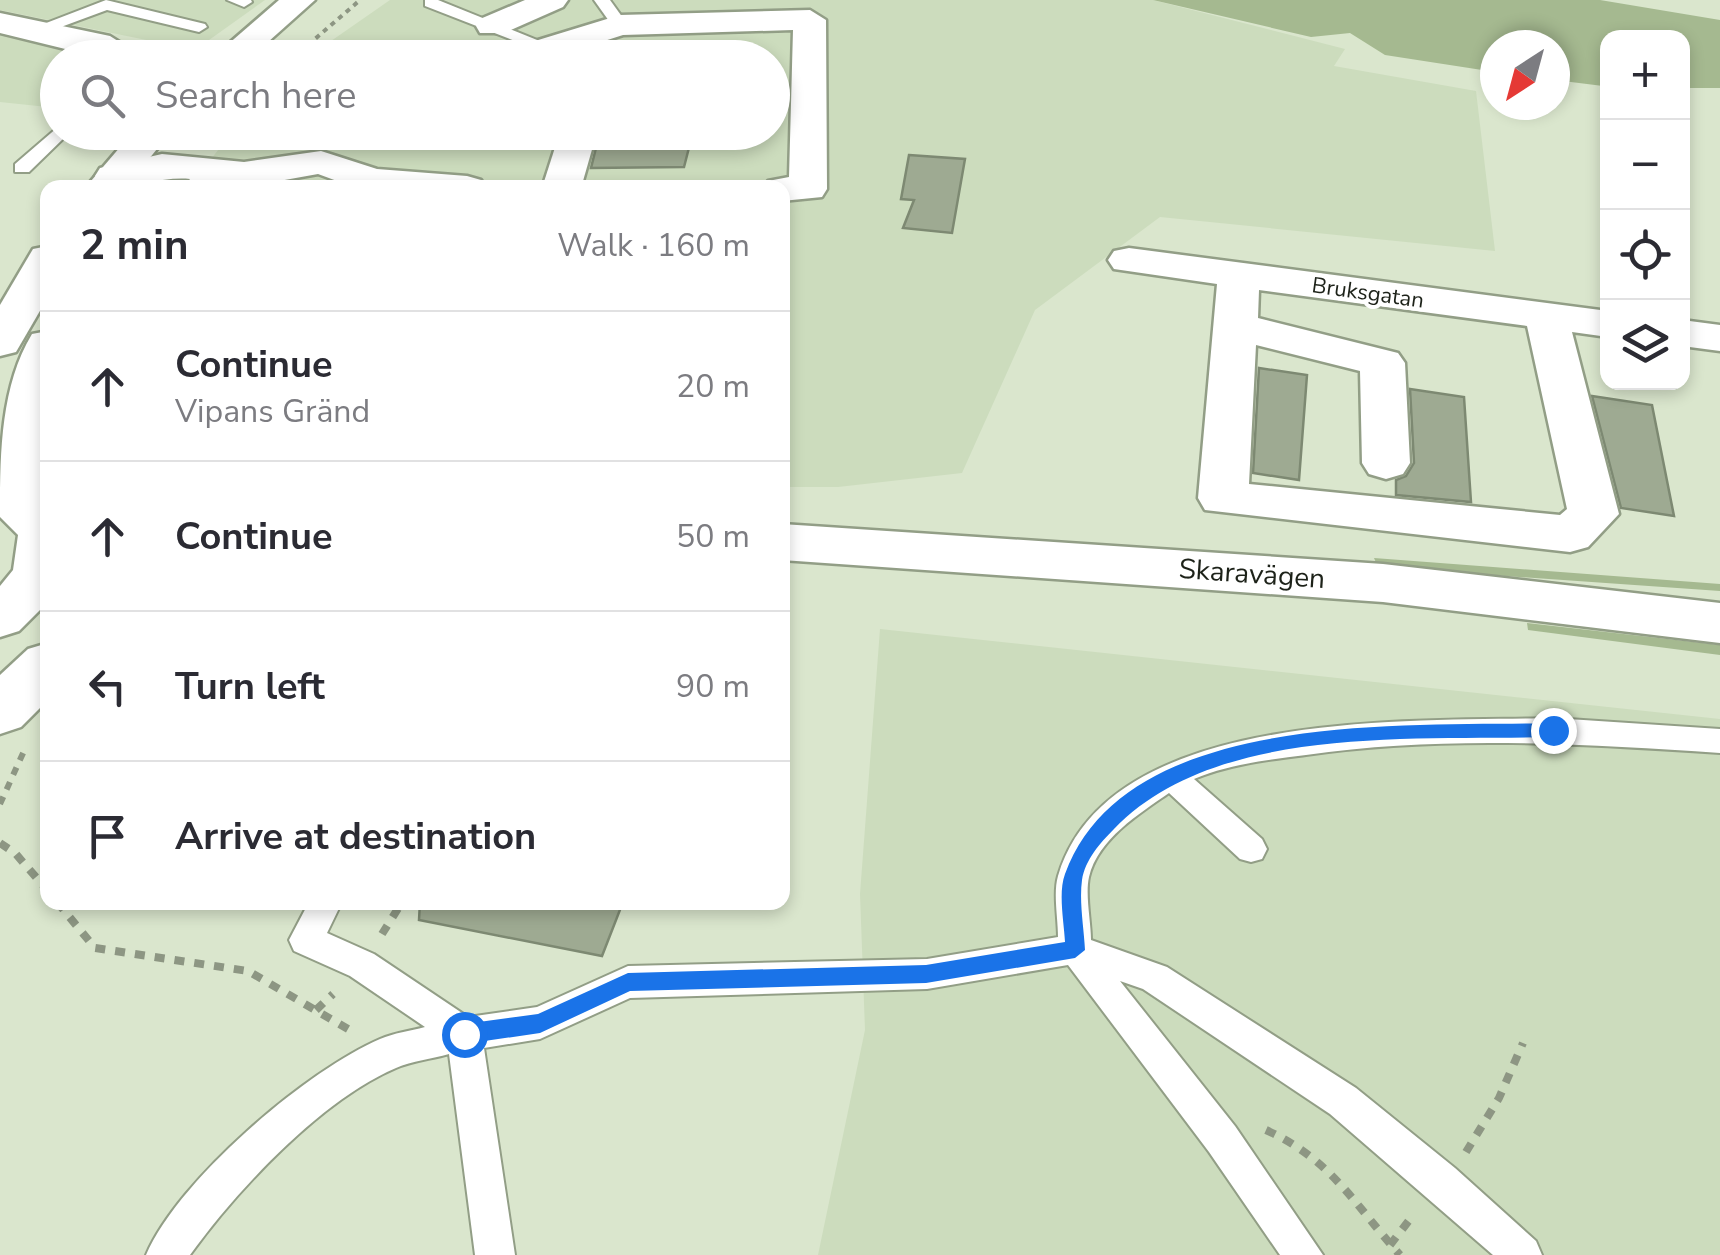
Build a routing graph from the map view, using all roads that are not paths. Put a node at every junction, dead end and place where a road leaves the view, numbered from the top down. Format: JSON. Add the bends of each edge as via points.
{"nodes":[{"id":1,"x":299,"y":0,"type":"edge"},
{"id":2,"x":331,"y":0,"type":"edge"},
{"id":3,"x":552,"y":0,"type":"edge"},
{"id":4,"x":113,"y":3,"type":"edge"},
{"id":5,"x":431,"y":3,"type":"dead end"},
{"id":6,"x":0,"y":22,"type":"edge"},
{"id":7,"x":199,"y":26,"type":"dead end"},
{"id":8,"x":492,"y":26,"type":"junction"},
{"id":9,"x":620,"y":27,"type":"edge"},
{"id":10,"x":36,"y":30,"type":"junction"},
{"id":11,"x":82,"y":40,"type":"edge"},
{"id":12,"x":251,"y":40,"type":"edge"},
{"id":13,"x":283,"y":40,"type":"edge"},
{"id":14,"x":512,"y":40,"type":"edge"},
{"id":15,"x":573,"y":40,"type":"edge"},
{"id":16,"x":810,"y":68,"type":"junction"},
{"id":17,"x":790,"y":69,"type":"edge"},
{"id":18,"x":41,"y":150,"type":"edge"},
{"id":19,"x":166,"y":150,"type":"edge"},
{"id":20,"x":340,"y":150,"type":"edge"},
{"id":21,"x":573,"y":150,"type":"edge"},
{"id":22,"x":321,"y":162,"type":"junction"},
{"id":23,"x":22,"y":168,"type":"dead end"},
{"id":24,"x":137,"y":173,"type":"edge"},
{"id":25,"x":240,"y":180,"type":"edge"},
{"id":26,"x":372,"y":180,"type":"edge"},
{"id":27,"x":564,"y":180,"type":"edge"},
{"id":28,"x":790,"y":189,"type":"edge"},
{"id":29,"x":1129,"y":260,"type":"dead end"},
{"id":30,"x":40,"y":272,"type":"edge"},
{"id":31,"x":1239,"y":274,"type":"junction"},
{"id":32,"x":1546,"y":316,"type":"junction"},
{"id":33,"x":1600,"y":323,"type":"edge"},
{"id":34,"x":1236,"y":326,"type":"junction"},
{"id":35,"x":1690,"y":335,"type":"edge"},
{"id":36,"x":1720,"y":338,"type":"edge"},
{"id":37,"x":0,"y":343,"type":"edge"},
{"id":38,"x":40,"y":369,"type":"edge"},
{"id":39,"x":1386,"y":463,"type":"dead end"},
{"id":40,"x":31,"y":517,"type":"edge"},
{"id":41,"x":790,"y":543,"type":"edge"},
{"id":42,"x":40,"y":547,"type":"edge"},
{"id":43,"x":40,"y":570,"type":"edge"},
{"id":44,"x":18,"y":611,"type":"edge"},
{"id":45,"x":1720,"y":623,"type":"edge"},
{"id":46,"x":40,"y":679,"type":"edge"},
{"id":47,"x":15,"y":725,"type":"edge"},
{"id":48,"x":1720,"y":740,"type":"edge"},
{"id":49,"x":1170,"y":776,"type":"junction"},
{"id":50,"x":1251,"y":849,"type":"dead end"},
{"id":51,"x":322,"y":910,"type":"edge"},
{"id":52,"x":1075,"y":950,"type":"junction"},
{"id":53,"x":464,"y":1034,"type":"junction"},
{"id":54,"x":166,"y":1255,"type":"edge"},
{"id":55,"x":495,"y":1255,"type":"edge"},
{"id":56,"x":1303,"y":1255,"type":"edge"},
{"id":57,"x":1522,"y":1255,"type":"edge"}],
"edges":[{"from":1,"to":12,"type":"street"},
{"from":2,"to":13,"type":"street"},
{"from":3,"to":8,"type":"street"},
{"from":4,"to":7,"type":"lane"},
{"from":4,"to":10,"type":"lane"},
{"from":5,"to":8,"type":"lane"},
{"from":6,"to":10,"type":"street"},
{"from":8,"to":14,"type":"lane"},
{"from":9,"to":15,"type":"street"},
{"from":9,"to":16,"type":"street","via":[[810,20]]},
{"from":10,"to":11,"type":"street"},
{"from":16,"to":17,"type":"street"},
{"from":16,"to":28,"type":"street","via":[[808,189]]},
{"from":18,"to":23,"type":"lane"},
{"from":19,"to":24,"type":"street"},
{"from":20,"to":22,"type":"street"},
{"from":21,"to":27,"type":"street"},
{"from":22,"to":25,"type":"street"},
{"from":22,"to":26,"type":"street"},
{"from":24,"to":25,"type":"street"},
{"from":29,"to":31,"type":"street","name":"Bruksgatan"},
{"from":30,"to":37,"type":"street"},
{"from":31,"to":32,"type":"street","name":"Bruksgatan"},
{"from":31,"to":34,"type":"street"},
{"from":32,"to":33,"type":"street","name":"Bruksgatan"},
{"from":32,"to":34,"type":"street","via":[[1594,514],[1570,534],[1223,498]]},
{"from":34,"to":39,"type":"street","via":[[1382,363]]},
{"from":35,"to":36,"type":"street"},
{"from":38,"to":40,"type":"street","via":[[25,458]]},
{"from":40,"to":42,"type":"street"},
{"from":41,"to":45,"type":"street","name":"Skaravägen","via":[[1383,583]]},
{"from":43,"to":44,"type":"street"},
{"from":46,"to":47,"type":"street"},
{"from":48,"to":49,"type":"lane","via":[[1553,730],[1355,736],[1220,755]]},
{"from":49,"to":50,"type":"lane"},
{"from":49,"to":52,"type":"lane","via":[[1120,810],[1090,842],[1073,878]]},
{"from":51,"to":53,"type":"lane","via":[[306,940],[362,965]]},
{"from":52,"to":53,"type":"lane","via":[[926,974],[628,982],[540,1024]]},
{"from":52,"to":56,"type":"lane"},
{"from":52,"to":57,"type":"lane","via":[[1155,978],[1343,1101]]},
{"from":53,"to":54,"type":"lane","via":[[388,1053],[321,1095],[210,1195]]},
{"from":53,"to":55,"type":"lane"}]}
